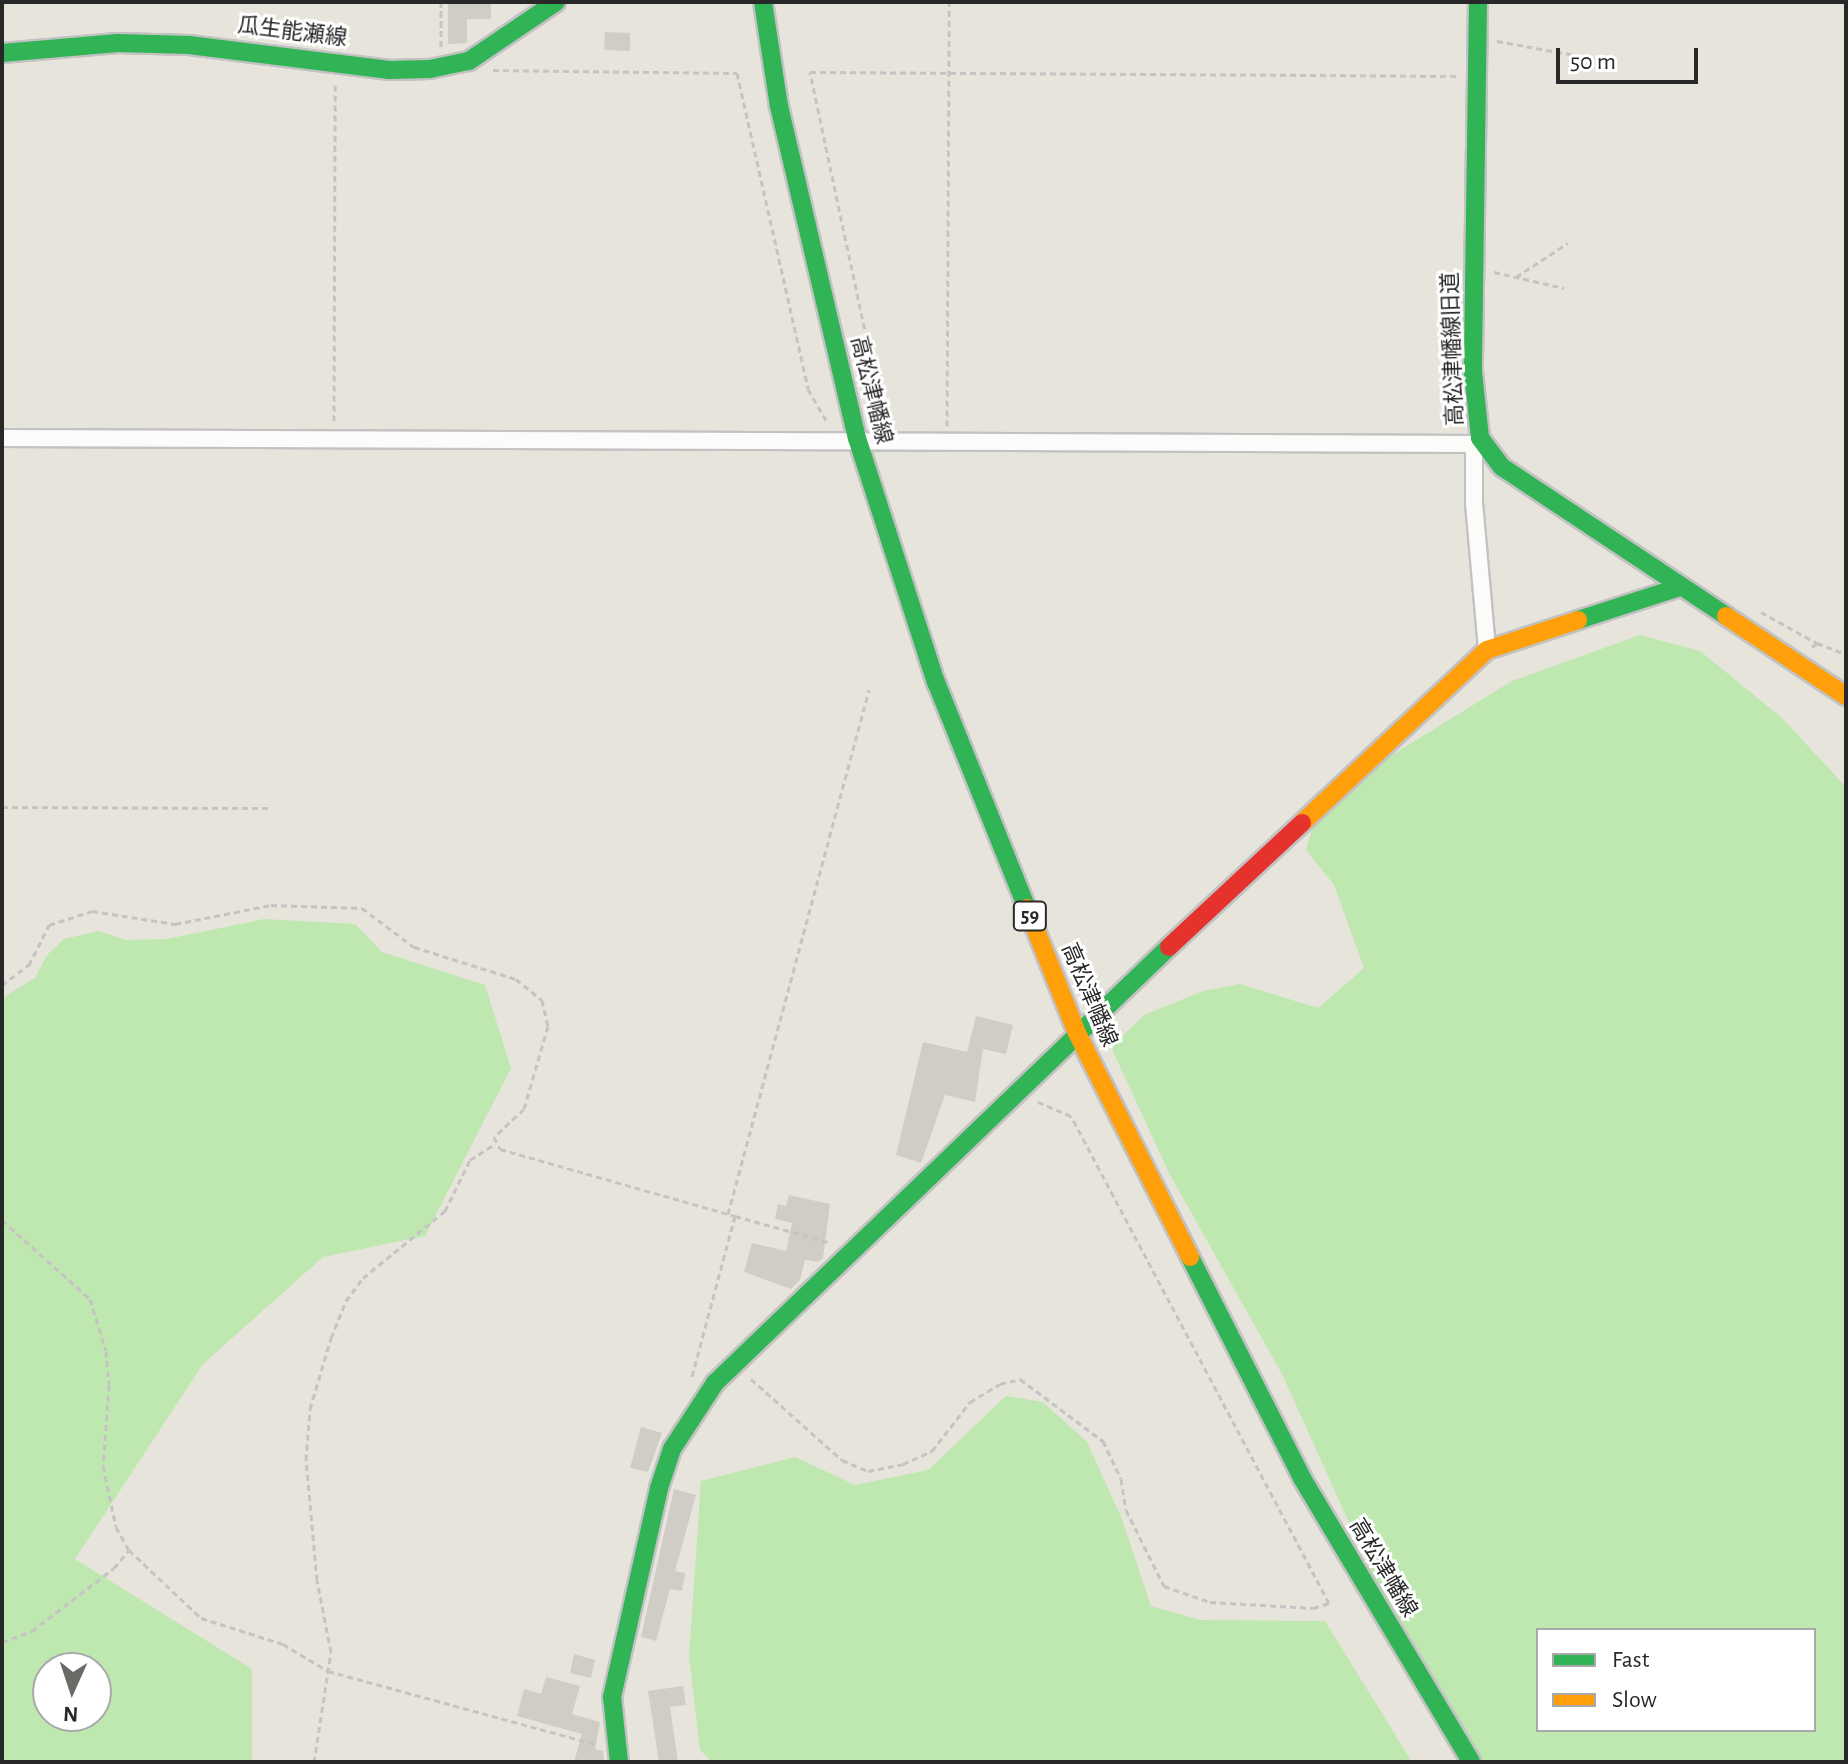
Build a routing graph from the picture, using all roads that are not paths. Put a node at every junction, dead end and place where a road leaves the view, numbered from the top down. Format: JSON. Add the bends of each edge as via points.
{"nodes":[{"id":1,"x":556,"y":2,"type":"edge"},
{"id":2,"x":763,"y":2,"type":"edge"},
{"id":3,"x":1478,"y":2,"type":"edge"},
{"id":4,"x":2,"y":53,"type":"edge"},
{"id":5,"x":2,"y":438,"type":"edge"},
{"id":6,"x":857,"y":438,"type":"junction"},
{"id":7,"x":1477,"y":441,"type":"junction"},
{"id":8,"x":1677,"y":588,"type":"junction"},
{"id":9,"x":1487,"y":650,"type":"junction"},
{"id":10,"x":1846,"y":696,"type":"edge"},
{"id":11,"x":1077,"y":1033,"type":"junction"},
{"id":12,"x":619,"y":1756,"type":"edge"},
{"id":13,"x":1471,"y":1762,"type":"edge"}],
"edges":[{"from":1,"to":4,"type":"street","name":"瓜生能瀬線","via":[[478,56],[441,67],[389,70],[189,45],[118,43]]},
{"from":2,"to":6,"type":"street","name":"高松津幡線","number":"59","via":[[779,106]]},
{"from":3,"to":7,"type":"street","name":"高松津幡線旧道","via":[[1473,372]]},
{"from":5,"to":6,"type":"street"},
{"from":6,"to":7,"type":"street"},
{"from":6,"to":11,"type":"street","name":"高松津幡線","number":"59","via":[[936,682]]},
{"from":7,"to":8,"type":"street","name":"高松津幡線旧道","via":[[1502,467]]},
{"from":7,"to":9,"type":"street","via":[[1474,503]]},
{"from":8,"to":9,"type":"street"},
{"from":8,"to":10,"type":"street","name":"高松津幡線旧道"},
{"from":9,"to":11,"type":"street"},
{"from":11,"to":12,"type":"street","via":[[715,1383],[672,1449],[612,1697]]},
{"from":11,"to":13,"type":"street","name":"高松津幡線","number":"59","via":[[1302,1478]]}]}
